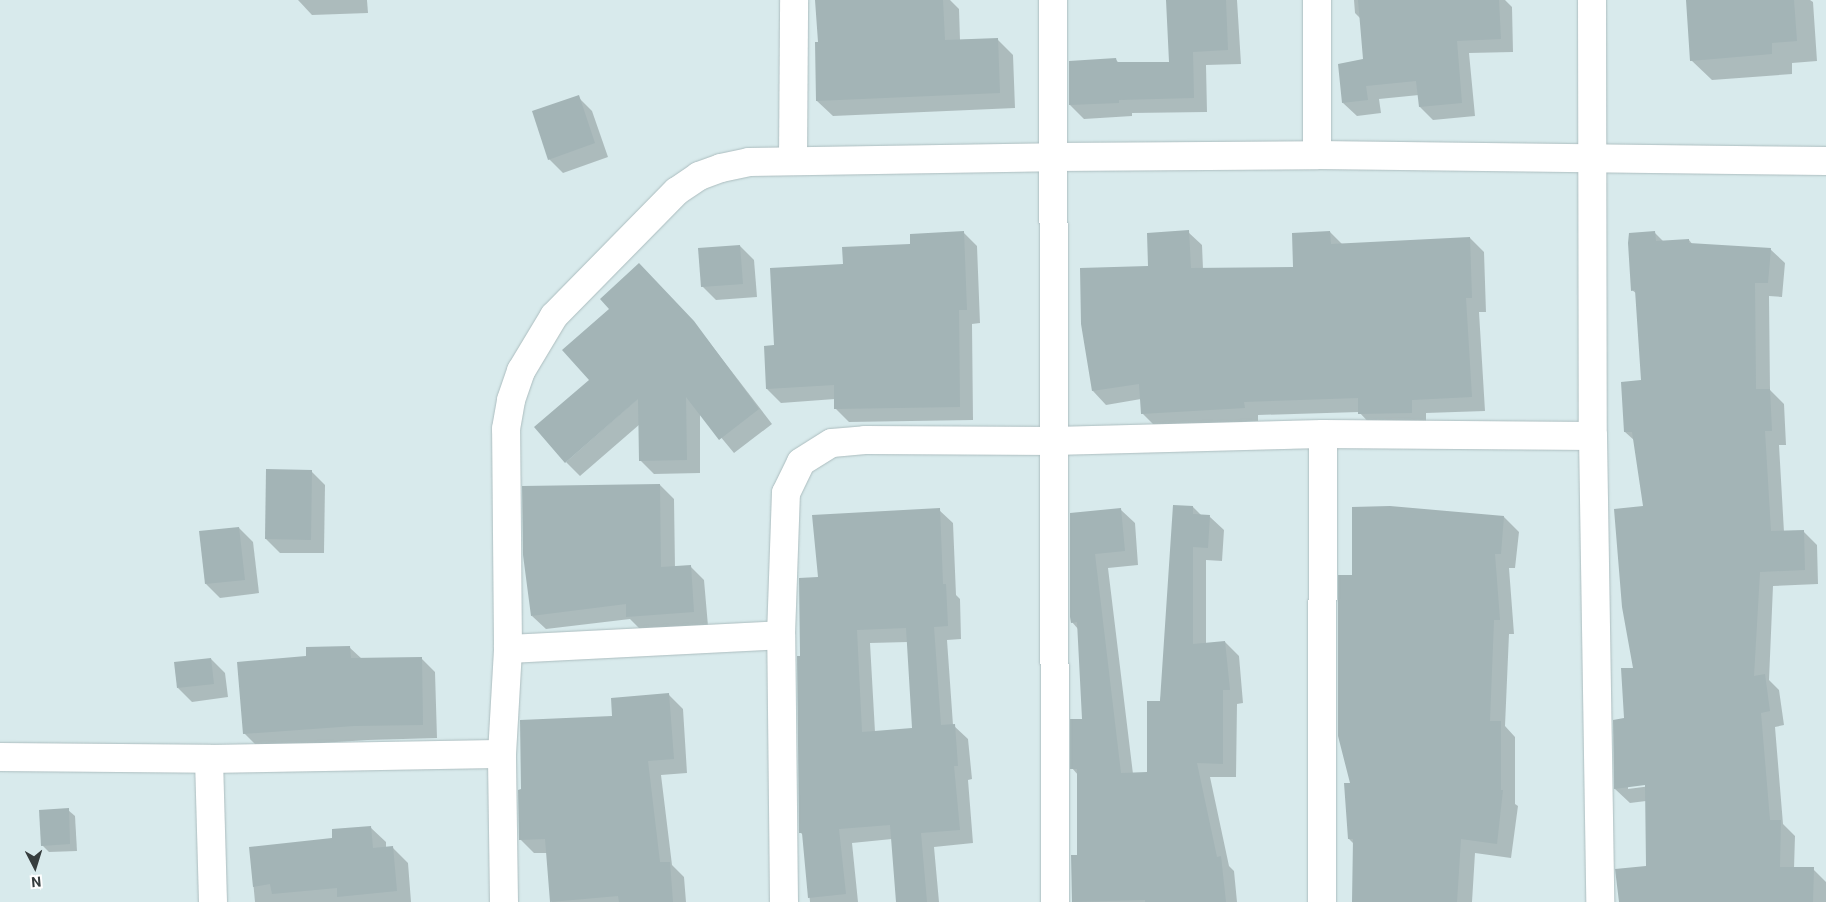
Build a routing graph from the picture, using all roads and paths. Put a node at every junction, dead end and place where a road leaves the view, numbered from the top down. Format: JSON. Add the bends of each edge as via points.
{"nodes":[{"id":1,"x":794,"y":0,"type":"edge"},
{"id":2,"x":1053,"y":0,"type":"edge"},
{"id":3,"x":1317,"y":0,"type":"edge"},
{"id":4,"x":1592,"y":0,"type":"edge"},
{"id":5,"x":1317,"y":155,"type":"junction"},
{"id":6,"x":1053,"y":157,"type":"junction"},
{"id":7,"x":793,"y":160,"type":"junction"},
{"id":8,"x":1592,"y":160,"type":"junction"},
{"id":9,"x":1826,"y":161,"type":"edge"},
{"id":10,"x":1323,"y":434,"type":"junction"},
{"id":11,"x":1593,"y":436,"type":"junction"},
{"id":12,"x":1054,"y":441,"type":"junction"},
{"id":13,"x":781,"y":635,"type":"junction"},
{"id":14,"x":508,"y":649,"type":"junction"},
{"id":15,"x":502,"y":754,"type":"junction"},
{"id":16,"x":0,"y":757,"type":"edge"},
{"id":17,"x":209,"y":759,"type":"junction"},
{"id":18,"x":213,"y":902,"type":"edge"},
{"id":19,"x":504,"y":902,"type":"edge"},
{"id":20,"x":784,"y":902,"type":"edge"},
{"id":21,"x":1055,"y":902,"type":"edge"},
{"id":22,"x":1322,"y":902,"type":"edge"},
{"id":23,"x":1600,"y":902,"type":"edge"}],
"edges":[{"from":1,"to":7,"type":"street"},
{"from":2,"to":6,"type":"street"},
{"from":3,"to":5,"type":"street"},
{"from":4,"to":8,"type":"street"},
{"from":5,"to":6,"type":"street"},
{"from":5,"to":8,"type":"street"},
{"from":6,"to":7,"type":"street"},
{"from":6,"to":12,"type":"street"},
{"from":7,"to":14,"type":"street","via":[[749,162],[721,168],[699,176],[677,191],[554,316],[521,371],[506,429]]},
{"from":8,"to":9,"type":"street"},
{"from":8,"to":11,"type":"street"},
{"from":10,"to":11,"type":"street"},
{"from":10,"to":12,"type":"street"},
{"from":10,"to":22,"type":"street"},
{"from":11,"to":23,"type":"street"},
{"from":12,"to":13,"type":"street","via":[[865,440],[832,443],[801,462],[786,493]]},
{"from":12,"to":21,"type":"street"},
{"from":13,"to":14,"type":"street"},
{"from":13,"to":20,"type":"street"},
{"from":14,"to":15,"type":"street"},
{"from":15,"to":17,"type":"street"},
{"from":15,"to":19,"type":"street"},
{"from":16,"to":17,"type":"street"},
{"from":17,"to":18,"type":"street"}]}
